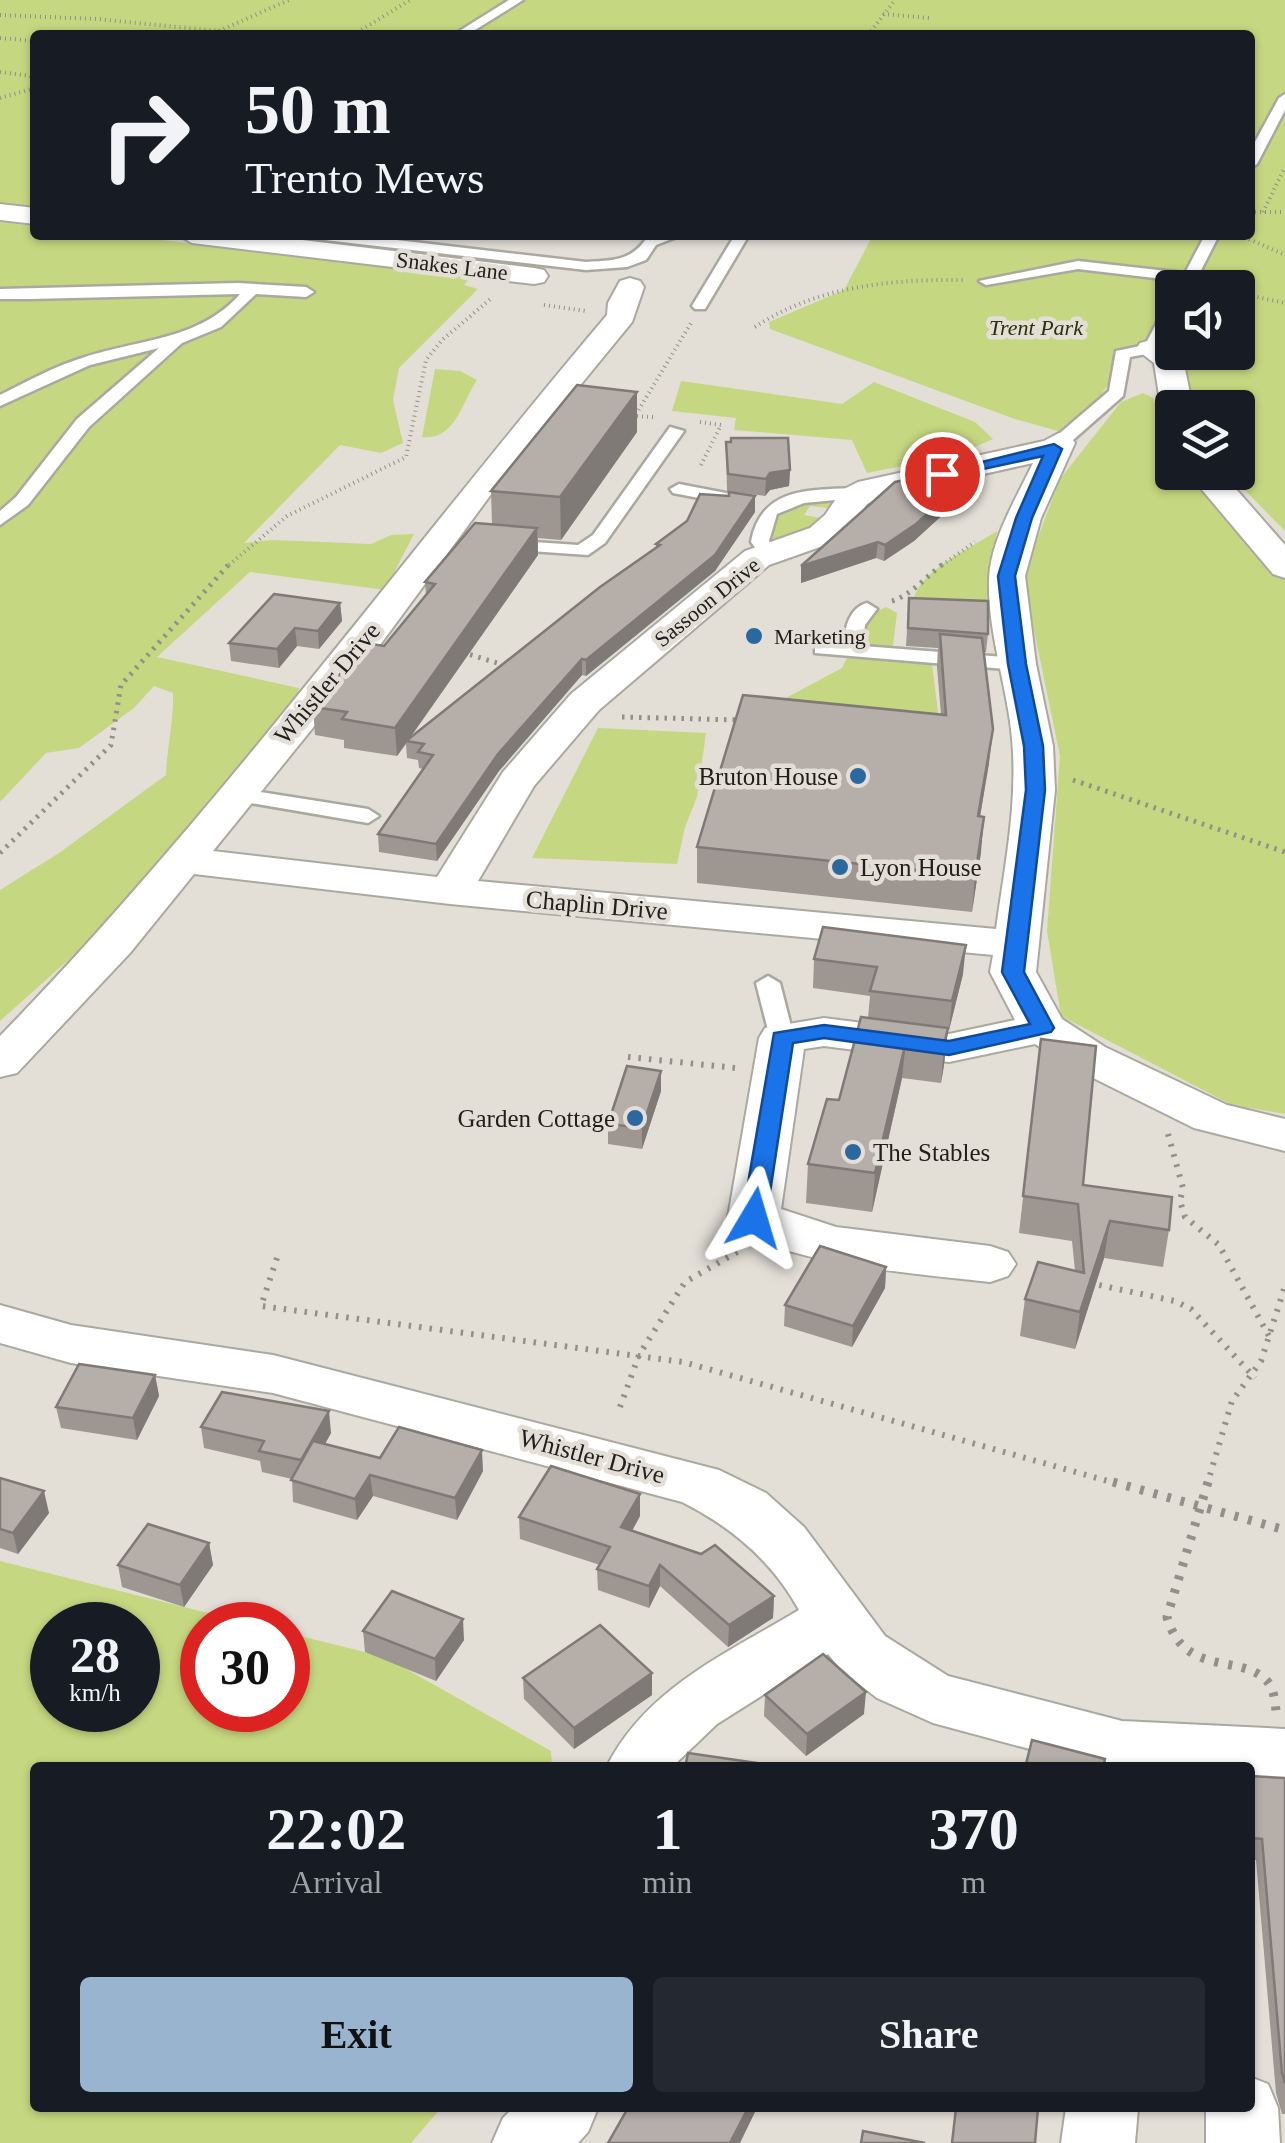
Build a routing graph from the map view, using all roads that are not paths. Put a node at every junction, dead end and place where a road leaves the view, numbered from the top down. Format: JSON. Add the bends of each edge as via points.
{"nodes":[{"id":1,"x":517,"y":0,"type":"edge"},
{"id":2,"x":467,"y":30,"type":"edge"},
{"id":3,"x":1285,"y":98,"type":"edge"},
{"id":4,"x":1255,"y":155,"type":"edge"},
{"id":5,"x":0,"y":212,"type":"edge"},
{"id":6,"x":30,"y":215,"type":"edge"},
{"id":7,"x":266,"y":240,"type":"edge"},
{"id":8,"x":360,"y":240,"type":"edge"},
{"id":9,"x":658,"y":240,"type":"edge"},
{"id":10,"x":739,"y":240,"type":"edge"},
{"id":11,"x":1209,"y":240,"type":"edge"},
{"id":12,"x":1194,"y":270,"type":"edge"},
{"id":13,"x":1155,"y":278,"type":"edge"},
{"id":14,"x":515,"y":280,"type":"road end"},
{"id":15,"x":986,"y":281,"type":"road end"},
{"id":16,"x":248,"y":289,"type":"junction"},
{"id":17,"x":306,"y":292,"type":"dead end"},
{"id":18,"x":0,"y":294,"type":"edge"},
{"id":19,"x":626,"y":302,"type":"road end"},
{"id":20,"x":700,"y":306,"type":"road end"},
{"id":21,"x":178,"y":340,"type":"junction"},
{"id":22,"x":1155,"y":343,"type":"edge"},
{"id":23,"x":1152,"y":349,"type":"junction"},
{"id":24,"x":1174,"y":390,"type":"edge"},
{"id":25,"x":0,"y":400,"type":"edge"},
{"id":26,"x":683,"y":425,"type":"road end"},
{"id":27,"x":1057,"y":446,"type":"junction"},
{"id":28,"x":679,"y":489,"type":"dead end"},
{"id":29,"x":1218,"y":490,"type":"edge"},
{"id":30,"x":861,"y":493,"type":"junction"},
{"id":31,"x":775,"y":506,"type":"junction"},
{"id":32,"x":0,"y":520,"type":"edge"},
{"id":33,"x":463,"y":540,"type":"junction"},
{"id":34,"x":769,"y":553,"type":"junction"},
{"id":35,"x":1285,"y":568,"type":"edge"},
{"id":36,"x":867,"y":609,"type":"road end"},
{"id":37,"x":822,"y":649,"type":"dead end"},
{"id":38,"x":852,"y":652,"type":"junction"},
{"id":39,"x":1017,"y":664,"type":"junction"},
{"id":40,"x":236,"y":794,"type":"junction"},
{"id":41,"x":368,"y":816,"type":"dead end"},
{"id":42,"x":180,"y":860,"type":"junction"},
{"id":43,"x":450,"y":891,"type":"junction"},
{"id":44,"x":1014,"y":944,"type":"junction"},
{"id":45,"x":768,"y":983,"type":"dead end"},
{"id":46,"x":1043,"y":1028,"type":"junction"},
{"id":47,"x":780,"y":1055,"type":"junction"},
{"id":48,"x":0,"y":1063,"type":"edge"},
{"id":49,"x":1285,"y":1135,"type":"edge"},
{"id":50,"x":990,"y":1264,"type":"dead end"},
{"id":51,"x":0,"y":1324,"type":"edge"},
{"id":52,"x":835,"y":1619,"type":"junction"},
{"id":53,"x":1285,"y":1756,"type":"edge"},
{"id":54,"x":640,"y":1762,"type":"edge"},
{"id":55,"x":1176,"y":1762,"type":"edge"},
{"id":56,"x":558,"y":2112,"type":"edge"},
{"id":57,"x":1102,"y":2112,"type":"edge"},
{"id":58,"x":1242,"y":2112,"type":"edge"},
{"id":59,"x":529,"y":2143,"type":"edge"},
{"id":60,"x":1098,"y":2143,"type":"edge"},
{"id":61,"x":1243,"y":2143,"type":"edge"}],
"edges":[{"from":1,"to":2,"type":"lane"},
{"from":3,"to":4,"type":"lane"},
{"from":5,"to":6,"type":"street"},
{"from":7,"to":14,"type":"street","name":"Snakes Lane"},
{"from":8,"to":9,"type":"lane","via":[[586,266],[622,264]]},
{"from":10,"to":20,"type":"lane"},
{"from":11,"to":12,"type":"lane"},
{"from":13,"to":15,"type":"lane","via":[[1078,265]]},
{"from":16,"to":17,"type":"lane"},
{"from":16,"to":18,"type":"lane"},
{"from":16,"to":21,"type":"lane","via":[[223,322]]},
{"from":19,"to":33,"type":"street","name":"Whistler Drive","via":[[480,486]]},
{"from":21,"to":25,"type":"lane","via":[[83,362]]},
{"from":21,"to":32,"type":"lane","via":[[84,423]]},
{"from":22,"to":23,"type":"lane"},
{"from":23,"to":24,"type":"street","via":[[1168,359]]},
{"from":23,"to":27,"type":"lane","via":[[1122,354],[1117,393]]},
{"from":26,"to":33,"type":"lane","via":[[599,539],[582,551]]},
{"from":27,"to":30,"type":"street"},
{"from":27,"to":39,"type":"street","via":[[1007,576]]},
{"from":28,"to":31,"type":"lane"},
{"from":29,"to":35,"type":"street"},
{"from":30,"to":31,"type":"lane"},
{"from":30,"to":34,"type":"street","name":"Sassoon Drive","via":[[822,534]]},
{"from":31,"to":34,"type":"lane","via":[[760,542]]},
{"from":33,"to":40,"type":"street","name":"Whistler Drive","via":[[367,637]]},
{"from":34,"to":43,"type":"street","name":"Sassoon Drive","via":[[571,716],[518,780]]},
{"from":36,"to":38,"type":"lane","via":[[855,626]]},
{"from":37,"to":38,"type":"lane"},
{"from":38,"to":39,"type":"lane"},
{"from":39,"to":44,"type":"street","via":[[1035,790]]},
{"from":40,"to":41,"type":"lane"},
{"from":40,"to":42,"type":"street","name":"Whistler Drive"},
{"from":42,"to":43,"type":"street","name":"Chaplin Drive"},
{"from":42,"to":48,"type":"street","name":"Whistler Drive","via":[[114,944]]},
{"from":43,"to":44,"type":"street","name":"Chaplin Drive"},
{"from":44,"to":46,"type":"street","via":[[1013,972]]},
{"from":45,"to":47,"type":"lane"},
{"from":46,"to":47,"type":"street","via":[[949,1048],[824,1032]]},
{"from":46,"to":49,"type":"street","via":[[1212,1117]]},
{"from":47,"to":50,"type":"street","via":[[754,1218],[776,1230]]},
{"from":51,"to":52,"type":"street","name":"Whistler Drive","via":[[70,1344],[273,1374],[699,1485],[745,1508],[783,1544]]},
{"from":52,"to":54,"type":"street","via":[[696,1706],[644,1749]]},
{"from":52,"to":55,"type":"street","name":"Whistler Drive","via":[[863,1653],[934,1698]]},
{"from":53,"to":55,"type":"street","name":"Whistler Drive"},
{"from":56,"to":59,"type":"street"},
{"from":57,"to":60,"type":"street"},
{"from":58,"to":61,"type":"street"}]}
